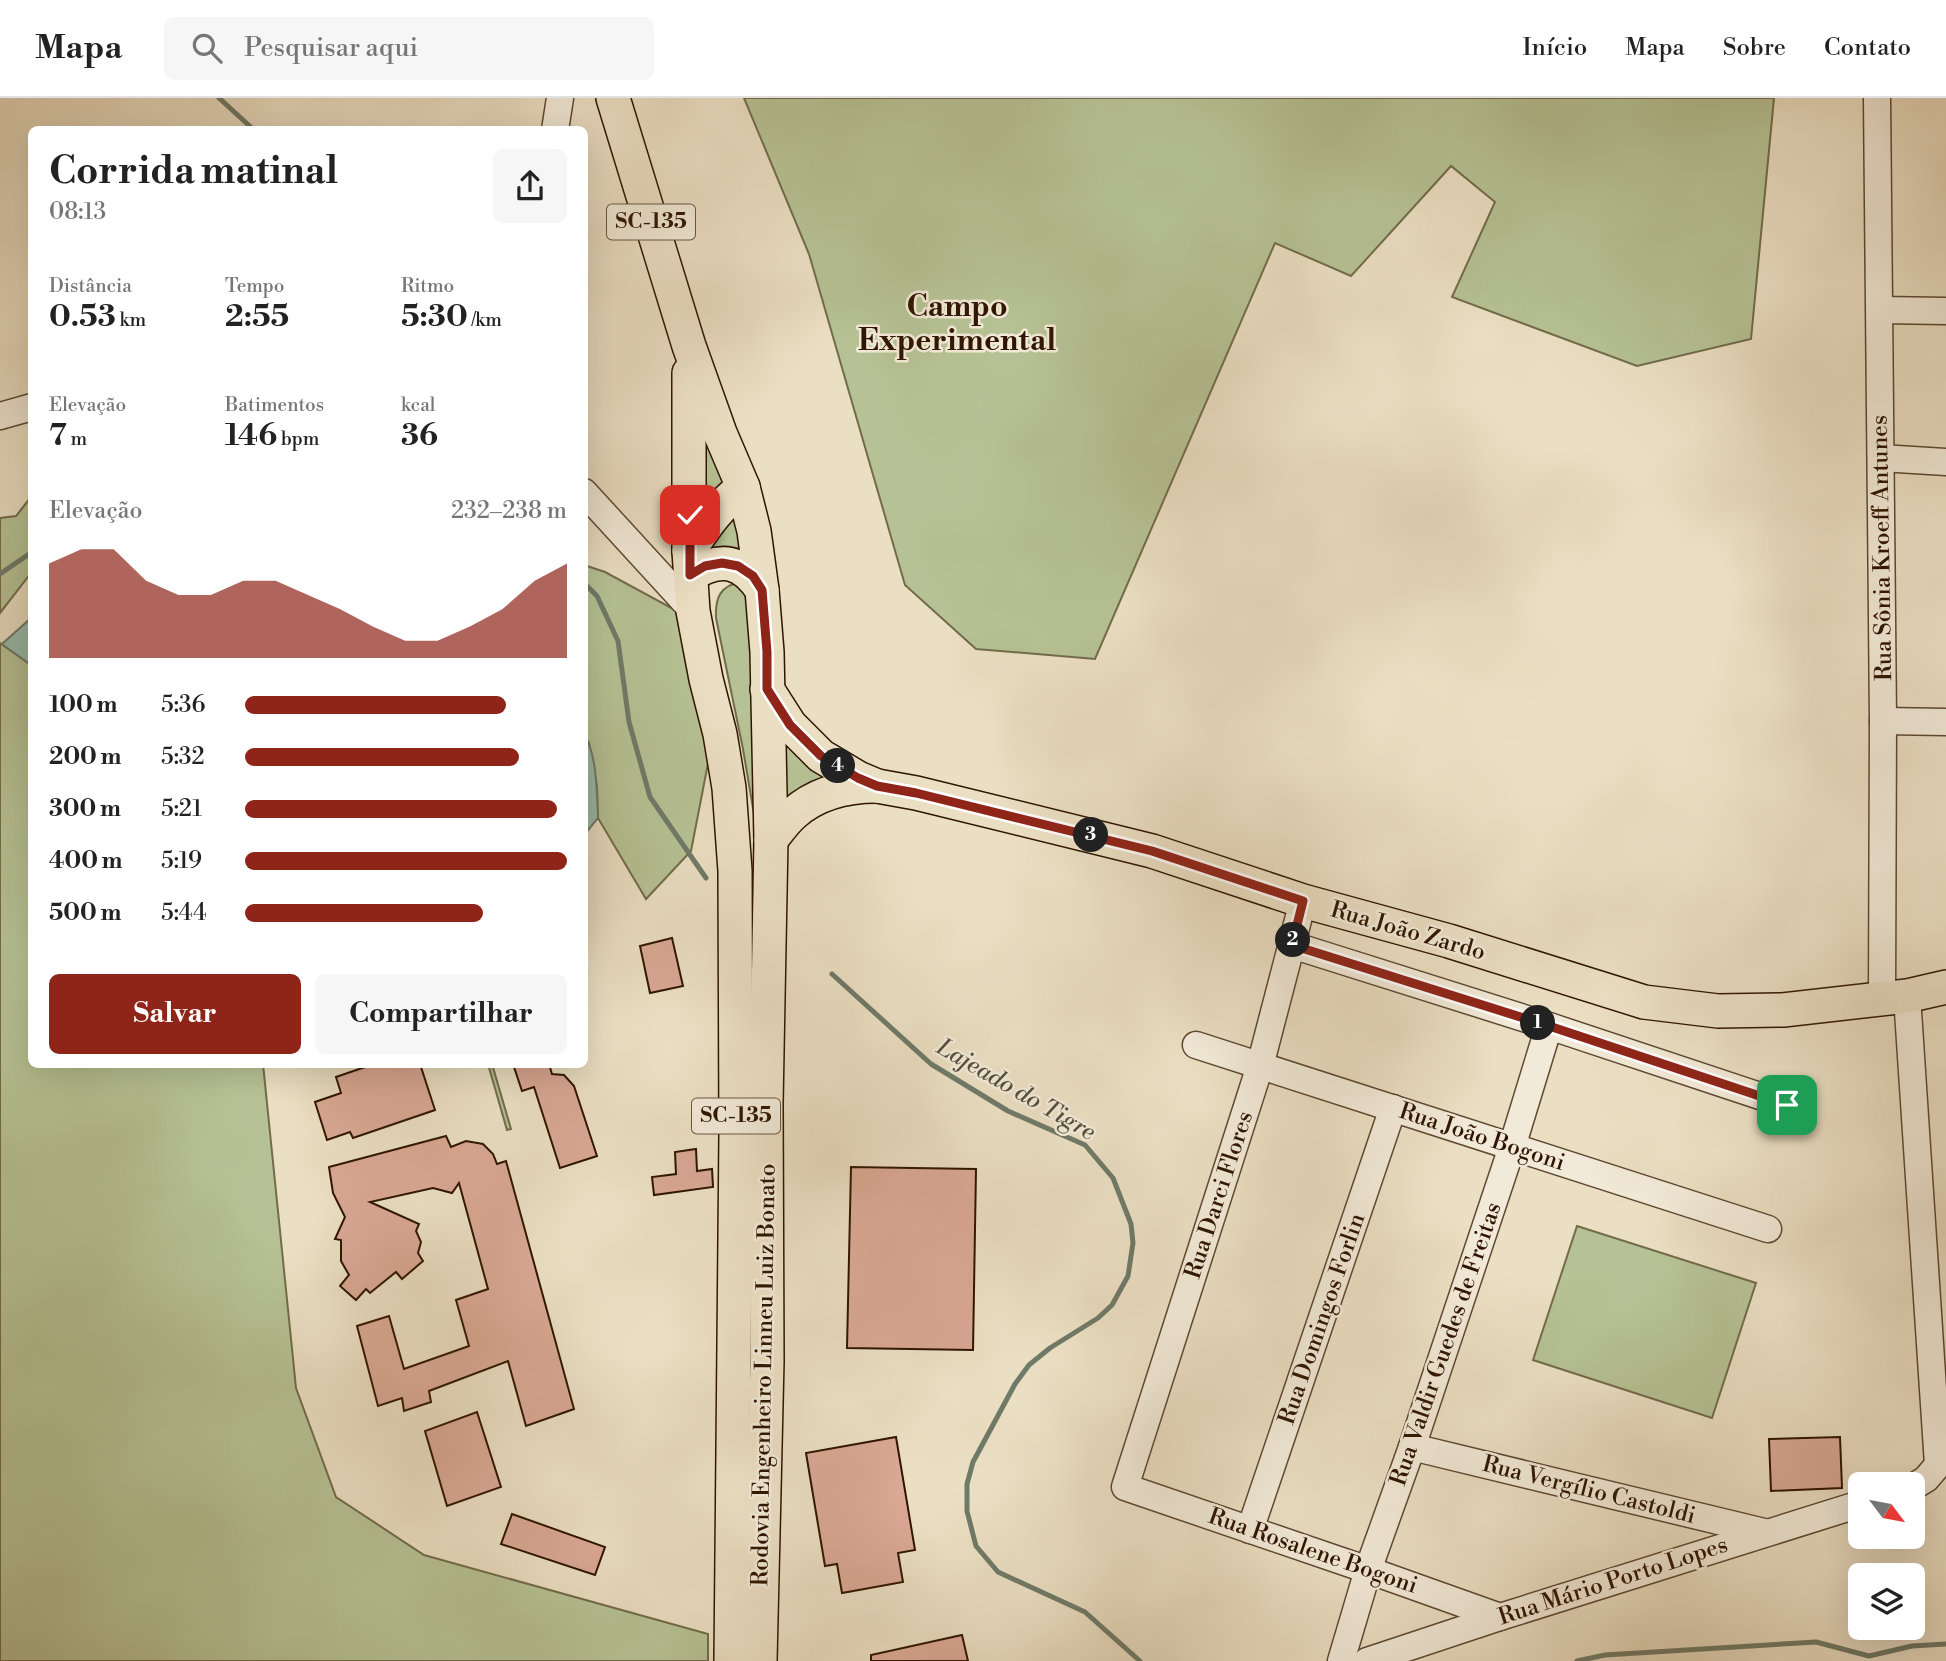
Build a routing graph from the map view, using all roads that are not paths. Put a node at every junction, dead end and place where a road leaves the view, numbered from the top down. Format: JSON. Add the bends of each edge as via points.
{"nodes":[{"id":1,"x":559,"y":98,"type":"edge"},
{"id":2,"x":613,"y":98,"type":"edge"},
{"id":3,"x":1877,"y":98,"type":"edge"},
{"id":4,"x":556,"y":126,"type":"edge"},
{"id":5,"x":1880,"y":310,"type":"junction"},
{"id":6,"x":1946,"y":311,"type":"edge"},
{"id":7,"x":689,"y":346,"type":"junction"},
{"id":8,"x":28,"y":408,"type":"edge"},
{"id":9,"x":0,"y":415,"type":"edge"},
{"id":10,"x":1881,"y":458,"type":"junction"},
{"id":11,"x":1946,"y":462,"type":"edge"},
{"id":12,"x":743,"y":486,"type":"junction"},
{"id":13,"x":588,"y":496,"type":"edge"},
{"id":14,"x":618,"y":527,"type":"junction"},
{"id":15,"x":690,"y":563,"type":"junction"},
{"id":16,"x":762,"y":590,"type":"junction"},
{"id":17,"x":693,"y":611,"type":"junction"},
{"id":18,"x":767,"y":689,"type":"junction"},
{"id":19,"x":1883,"y":721,"type":"junction"},
{"id":20,"x":1946,"y":722,"type":"edge"},
{"id":21,"x":877,"y":786,"type":"junction"},
{"id":22,"x":771,"y":840,"type":"junction"},
{"id":23,"x":1303,"y":901,"type":"junction"},
{"id":24,"x":1292,"y":945,"type":"junction"},
{"id":25,"x":1946,"y":987,"type":"edge"},
{"id":26,"x":1894,"y":997,"type":"junction"},
{"id":27,"x":1549,"y":1026,"type":"junction"},
{"id":28,"x":1196,"y":1045,"type":"dead end"},
{"id":29,"x":1260,"y":1066,"type":"junction"},
{"id":30,"x":1787,"y":1105,"type":"dead end"},
{"id":31,"x":1392,"y":1108,"type":"junction"},
{"id":32,"x":1512,"y":1147,"type":"junction"},
{"id":33,"x":1768,"y":1229,"type":"dead end"},
{"id":34,"x":1412,"y":1447,"type":"junction"},
{"id":35,"x":1925,"y":1480,"type":"edge"},
{"id":36,"x":1125,"y":1487,"type":"joint"},
{"id":37,"x":1848,"y":1508,"type":"edge"},
{"id":38,"x":1251,"y":1530,"type":"junction"},
{"id":39,"x":1765,"y":1532,"type":"junction"},
{"id":40,"x":1368,"y":1570,"type":"junction"},
{"id":41,"x":1500,"y":1617,"type":"junction"},
{"id":42,"x":731,"y":1661,"type":"edge"},
{"id":43,"x":760,"y":1661,"type":"edge"},
{"id":44,"x":1341,"y":1661,"type":"edge"},
{"id":45,"x":1367,"y":1661,"type":"edge"}],
"edges":[{"from":1,"to":4,"type":"street"},
{"from":2,"to":7,"type":"main road","name":"Rodovia Engenheiro Linneu Luiz Bonato","number":"SC-135"},
{"from":3,"to":5,"type":"street","name":"Rua Sônia Kroeff Antunes"},
{"from":5,"to":6,"type":"street"},
{"from":5,"to":10,"type":"street","name":"Rua Sônia Kroeff Antunes"},
{"from":7,"to":12,"type":"main road","name":"Rodovia Engenheiro Linneu Luiz Bonato","number":"SC-135"},
{"from":7,"to":15,"type":"main road","name":"Rodovia Engenheiro Linneu Luiz Bonato","number":"SC-135"},
{"from":8,"to":9,"type":"street"},
{"from":10,"to":11,"type":"street"},
{"from":10,"to":19,"type":"street","name":"Rua Sônia Kroeff Antunes"},
{"from":12,"to":15,"type":"main road","via":[[705,526]]},
{"from":12,"to":16,"type":"main road","name":"Rodovia Engenheiro Linneu Luiz Bonato","number":"SC-135"},
{"from":13,"to":14,"type":"street"},
{"from":14,"to":15,"type":"street"},
{"from":14,"to":17,"type":"street"},
{"from":15,"to":16,"type":"main road","via":[[738,566],[753,576]]},
{"from":15,"to":17,"type":"main road","name":"Rodovia Engenheiro Linneu Luiz Bonato","number":"SC-135"},
{"from":16,"to":18,"type":"main road","name":"Rodovia Engenheiro Linneu Luiz Bonato","number":"SC-135"},
{"from":17,"to":42,"type":"main road","name":"Rodovia Engenheiro Linneu Luiz Bonato","number":"SC-135","via":[[729,788],[735,871]]},
{"from":18,"to":21,"type":"main road","name":"Rua João Zardo","via":[[790,725],[821,756]]},
{"from":18,"to":22,"type":"main road","name":"Rodovia Engenheiro Linneu Luiz Bonato","number":"SC-135"},
{"from":19,"to":20,"type":"street"},
{"from":19,"to":26,"type":"street","name":"Rua Sônia Kroeff Antunes"},
{"from":21,"to":22,"type":"main road","name":"Rua João Zardo","via":[[823,795],[793,813]]},
{"from":21,"to":23,"type":"main road","name":"Rua João Zardo","via":[[1152,851]]},
{"from":22,"to":43,"type":"main road","name":"Rodovia Engenheiro Linneu Luiz Bonato","number":"SC-135"},
{"from":23,"to":24,"type":"street","name":"Rua Darci Flores"},
{"from":23,"to":26,"type":"main road","name":"Rua João Zardo","via":[[1644,1002],[1718,1012],[1783,1010]]},
{"from":24,"to":27,"type":"street"},
{"from":24,"to":29,"type":"street","name":"Rua Darci Flores"},
{"from":25,"to":26,"type":"main road","name":"Rua João Zardo"},
{"from":26,"to":35,"type":"street","via":[[1938,1465]]},
{"from":27,"to":30,"type":"street"},
{"from":27,"to":32,"type":"street","name":"Rua Valdir Guedes de Freitas"},
{"from":28,"to":29,"type":"street","name":"Rua João Bogoni"},
{"from":29,"to":31,"type":"street","name":"Rua João Bogoni"},
{"from":29,"to":36,"type":"street","name":"Rua Darci Flores"},
{"from":31,"to":32,"type":"street","name":"Rua João Bogoni"},
{"from":31,"to":38,"type":"street","name":"Rua Domingos Forlin"},
{"from":32,"to":33,"type":"street","name":"Rua João Bogoni"},
{"from":32,"to":34,"type":"street","name":"Rua Valdir Guedes de Freitas"},
{"from":34,"to":39,"type":"street","name":"Rua Vergílio Castoldi"},
{"from":34,"to":40,"type":"street","name":"Rua Valdir Guedes de Freitas"},
{"from":36,"to":38,"type":"street","name":"Rua Rosalene Bogoni"},
{"from":37,"to":39,"type":"street","name":"Rua Mário Porto Lopes"},
{"from":38,"to":40,"type":"street","name":"Rua Rosalene Bogoni"},
{"from":39,"to":41,"type":"street","name":"Rua Mário Porto Lopes"},
{"from":40,"to":41,"type":"street","name":"Rua Rosalene Bogoni"},
{"from":40,"to":44,"type":"street","name":"Rua Valdir Guedes de Freitas"},
{"from":41,"to":45,"type":"street","name":"Rua Mário Porto Lopes"}]}
